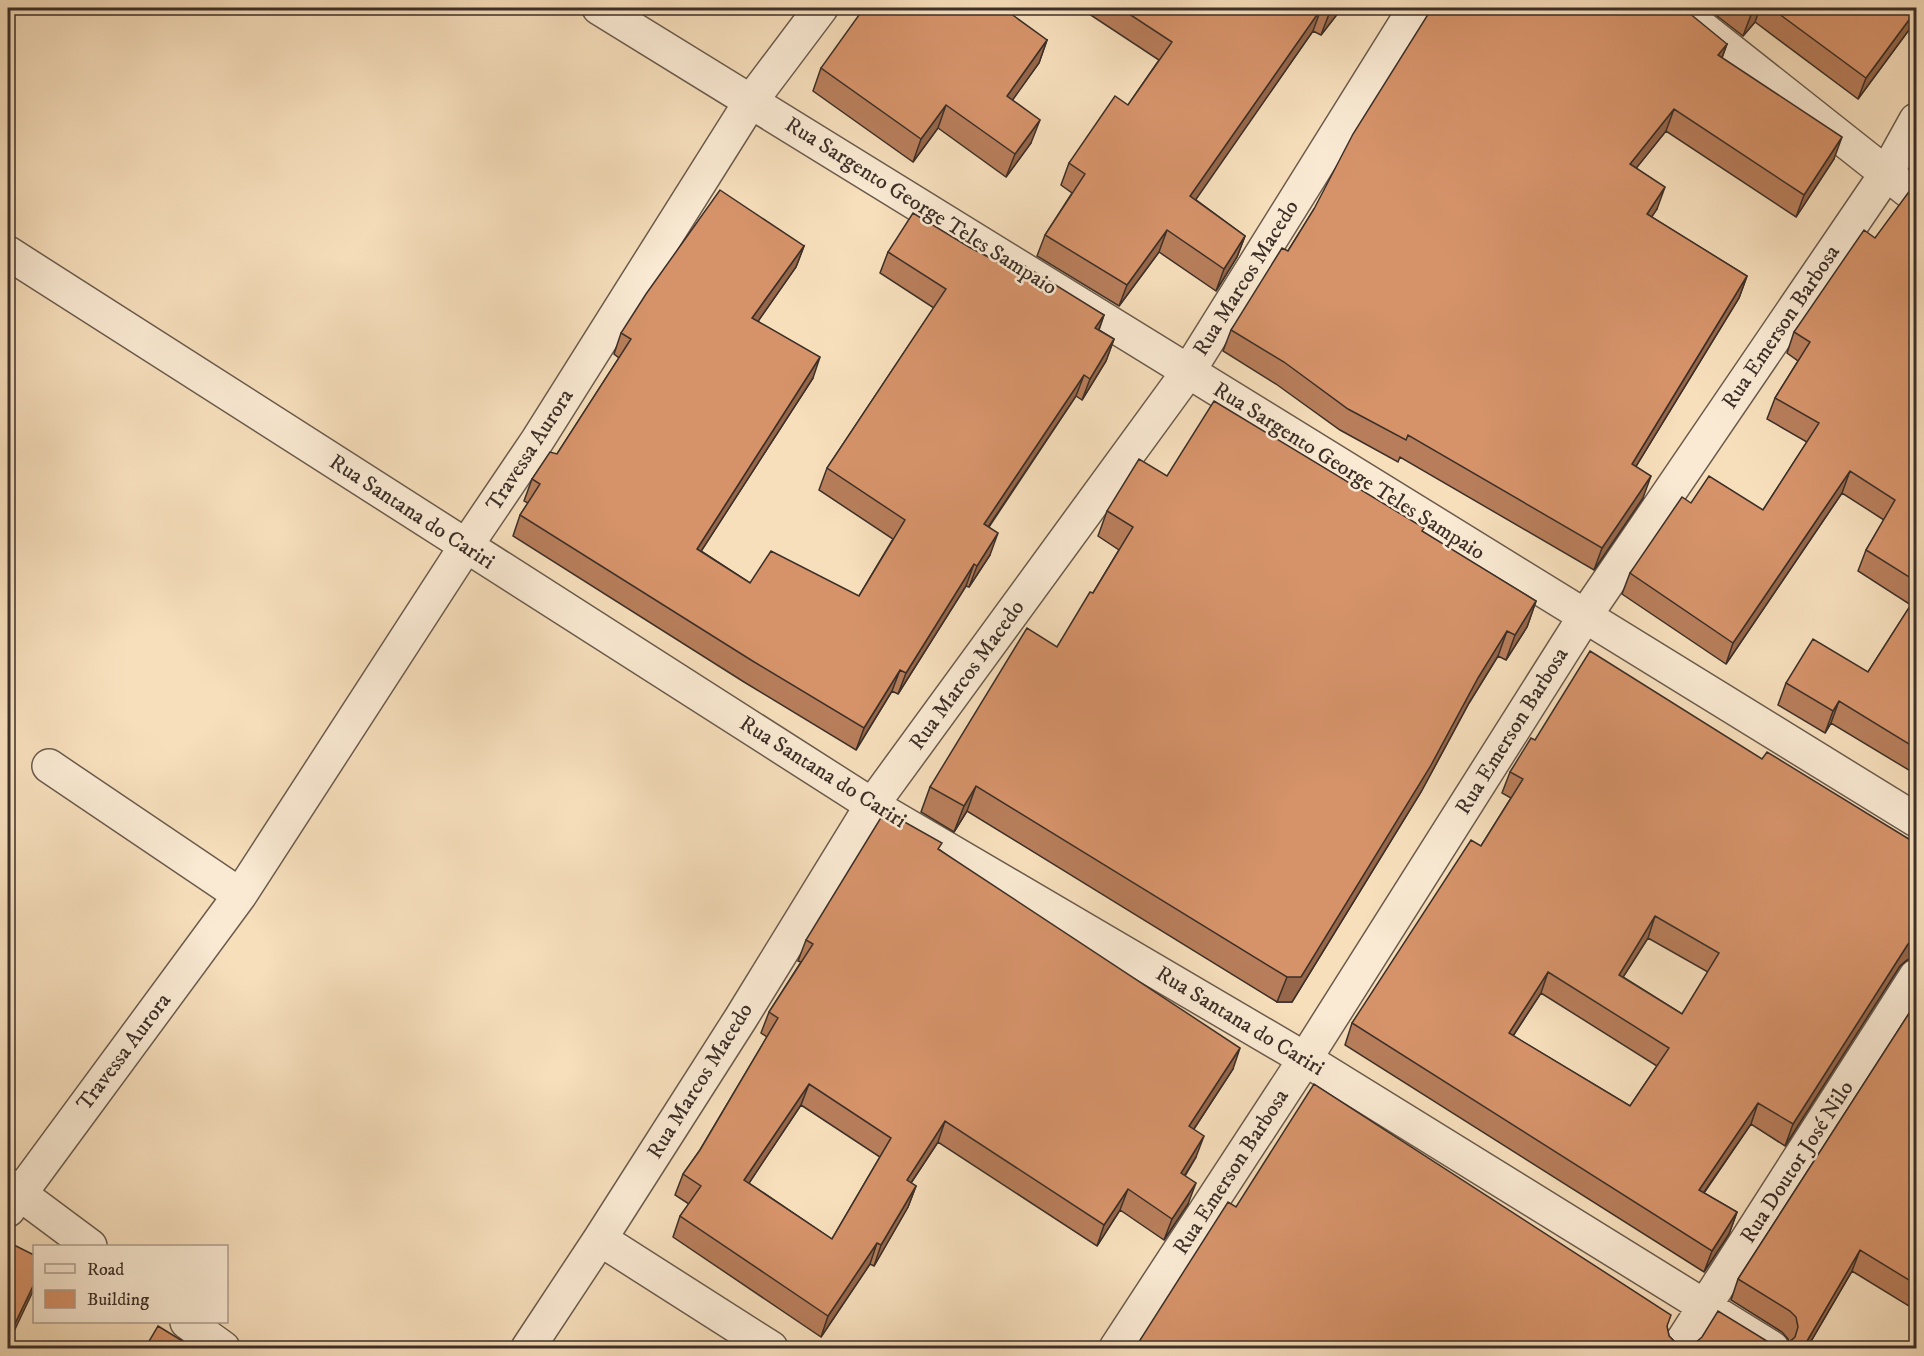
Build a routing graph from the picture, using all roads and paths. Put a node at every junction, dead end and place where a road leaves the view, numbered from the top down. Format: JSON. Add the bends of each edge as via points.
{"nodes":[{"id":1,"x":599,"y":8,"type":"edge"},
{"id":2,"x":821,"y":8,"type":"edge"},
{"id":3,"x":1415,"y":8,"type":"edge"},
{"id":4,"x":1677,"y":8,"type":"edge"},
{"id":5,"x":751,"y":101,"type":"junction"},
{"id":6,"x":1917,"y":120,"type":"edge"},
{"id":7,"x":1886,"y":174,"type":"junction"},
{"id":8,"x":1917,"y":197,"type":"edge"},
{"id":9,"x":8,"y":253,"type":"edge"},
{"id":10,"x":1188,"y":372,"type":"junction"},
{"id":11,"x":466,"y":546,"type":"junction"},
{"id":12,"x":1585,"y":616,"type":"junction"},
{"id":13,"x":49,"y":766,"type":"dead end"},
{"id":14,"x":872,"y":805,"type":"junction"},
{"id":15,"x":1917,"y":820,"type":"edge"},
{"id":16,"x":240,"y":895,"type":"junction"},
{"id":17,"x":1917,"y":976,"type":"edge"},
{"id":18,"x":1305,"y":1059,"type":"junction"},
{"id":19,"x":12,"y":1196,"type":"edge"},
{"id":20,"x":600,"y":1239,"type":"junction"},
{"id":21,"x":88,"y":1245,"type":"edge"},
{"id":22,"x":1703,"y":1307,"type":"junction"},
{"id":23,"x":189,"y":1323,"type":"edge"},
{"id":24,"x":223,"y":1348,"type":"edge"},
{"id":25,"x":528,"y":1348,"type":"edge"},
{"id":26,"x":771,"y":1348,"type":"edge"},
{"id":27,"x":1116,"y":1348,"type":"edge"},
{"id":28,"x":1678,"y":1348,"type":"edge"},
{"id":29,"x":1772,"y":1348,"type":"edge"}],
"edges":[{"from":1,"to":5,"type":"street","name":"Rua Sargento George Teles Sampaio"},
{"from":2,"to":5,"type":"street","name":"Travessa Aurora"},
{"from":3,"to":10,"type":"street","name":"Rua Marcos Macedo"},
{"from":4,"to":7,"type":"street"},
{"from":5,"to":10,"type":"street","name":"Rua Sargento George Teles Sampaio"},
{"from":5,"to":11,"type":"street","name":"Travessa Aurora","via":[[537,441]]},
{"from":6,"to":7,"type":"street","name":"Rua Emerson Barbosa"},
{"from":7,"to":8,"type":"street"},
{"from":7,"to":12,"type":"street","name":"Rua Emerson Barbosa"},
{"from":9,"to":11,"type":"street","name":"Rua Santana do Cariri"},
{"from":10,"to":12,"type":"street","name":"Rua Sargento George Teles Sampaio"},
{"from":10,"to":14,"type":"street","name":"Rua Marcos Macedo"},
{"from":11,"to":14,"type":"street","name":"Rua Santana do Cariri"},
{"from":11,"to":16,"type":"street","name":"Travessa Aurora"},
{"from":12,"to":15,"type":"street","name":"Rua Sargento George Teles Sampaio"},
{"from":12,"to":18,"type":"street","name":"Rua Emerson Barbosa"},
{"from":13,"to":16,"type":"street"},
{"from":14,"to":18,"type":"street","name":"Rua Santana do Cariri"},
{"from":14,"to":20,"type":"street","name":"Rua Marcos Macedo"},
{"from":16,"to":19,"type":"street","name":"Travessa Aurora"},
{"from":17,"to":22,"type":"street","name":"Rua Doutor José Nilo"},
{"from":18,"to":22,"type":"street","name":"Rua Santana do Cariri"},
{"from":18,"to":27,"type":"street","name":"Rua Emerson Barbosa"},
{"from":19,"to":21,"type":"street"},
{"from":20,"to":25,"type":"street","name":"Rua Marcos Macedo"},
{"from":20,"to":26,"type":"street"},
{"from":22,"to":28,"type":"street","name":"Rua Doutor José Nilo"},
{"from":22,"to":29,"type":"street","name":"Rua Santana do Cariri"},
{"from":23,"to":24,"type":"street"}]}
